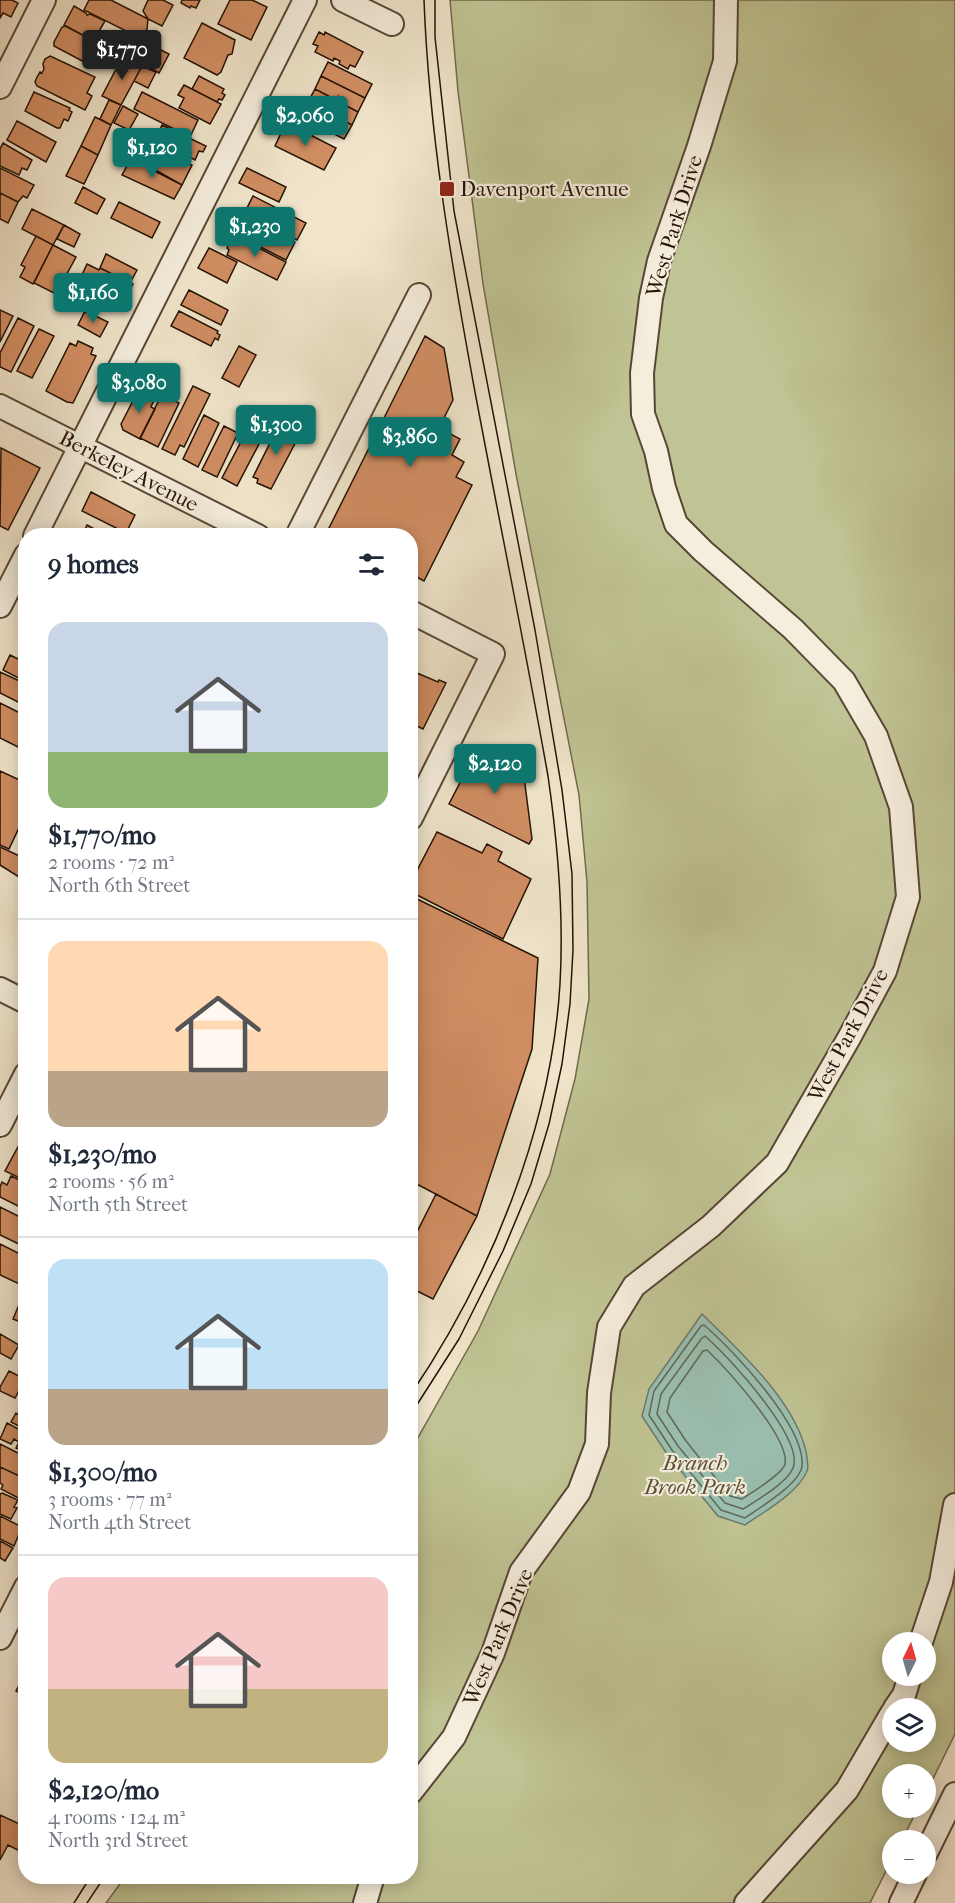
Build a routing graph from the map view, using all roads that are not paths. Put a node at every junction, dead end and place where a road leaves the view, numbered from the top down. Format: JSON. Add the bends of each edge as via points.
{"nodes":[{"id":1,"x":44,"y":0,"type":"edge"},
{"id":2,"x":305,"y":0,"type":"edge"},
{"id":3,"x":343,"y":0,"type":"edge"},
{"id":4,"x":726,"y":0,"type":"edge"},
{"id":5,"x":392,"y":24,"type":"dead end"},
{"id":6,"x":0,"y":87,"type":"edge"},
{"id":7,"x":419,"y":295,"type":"dead end"},
{"id":8,"x":0,"y":406,"type":"edge"},
{"id":9,"x":80,"y":447,"type":"junction"},
{"id":10,"x":40,"y":528,"type":"edge"},
{"id":11,"x":242,"y":528,"type":"edge"},
{"id":12,"x":301,"y":528,"type":"edge"},
{"id":13,"x":18,"y":571,"type":"edge"},
{"id":14,"x":0,"y":606,"type":"edge"},
{"id":15,"x":418,"y":616,"type":"edge"},
{"id":16,"x":418,"y":804,"type":"edge"},
{"id":17,"x":0,"y":989,"type":"edge"},
{"id":18,"x":18,"y":998,"type":"edge"},
{"id":19,"x":18,"y":1090,"type":"edge"},
{"id":20,"x":0,"y":1125,"type":"edge"},
{"id":21,"x":955,"y":1505,"type":"edge"},
{"id":22,"x":18,"y":1603,"type":"edge"},
{"id":23,"x":924,"y":1632,"type":"edge"},
{"id":24,"x":0,"y":1638,"type":"edge"},
{"id":25,"x":882,"y":1730,"type":"edge"},
{"id":26,"x":418,"y":1783,"type":"edge"},
{"id":27,"x":955,"y":1794,"type":"edge"},
{"id":28,"x":936,"y":1833,"type":"edge"},
{"id":29,"x":371,"y":1884,"type":"edge"},
{"id":30,"x":910,"y":1884,"type":"edge"},
{"id":31,"x":365,"y":1903,"type":"edge"},
{"id":32,"x":746,"y":1903,"type":"edge"},
{"id":33,"x":901,"y":1903,"type":"edge"}],
"edges":[{"from":1,"to":6,"type":"street"},
{"from":2,"to":9,"type":"street"},
{"from":3,"to":5,"type":"street"},
{"from":4,"to":26,"type":"street","name":"West Park Drive","via":[[725,61],[659,261],[651,298],[642,373],[643,414],[676,524],[793,629],[844,681],[876,736],[901,807],[908,897],[885,971],[777,1163],[711,1226],[634,1286],[609,1327],[599,1393],[597,1444],[579,1492],[521,1572],[493,1653],[454,1737]]},
{"from":7,"to":12,"type":"street"},
{"from":8,"to":9,"type":"street","name":"Berkeley Avenue"},
{"from":9,"to":10,"type":"street"},
{"from":9,"to":11,"type":"street","name":"Berkeley Avenue"},
{"from":13,"to":14,"type":"street"},
{"from":15,"to":16,"type":"street","via":[[494,654]]},
{"from":17,"to":18,"type":"street"},
{"from":19,"to":20,"type":"street"},
{"from":21,"to":23,"type":"street","via":[[941,1582]]},
{"from":22,"to":24,"type":"street"},
{"from":25,"to":32,"type":"street","via":[[847,1790]]},
{"from":27,"to":28,"type":"street"},
{"from":29,"to":31,"type":"street"},
{"from":30,"to":33,"type":"street"}]}
